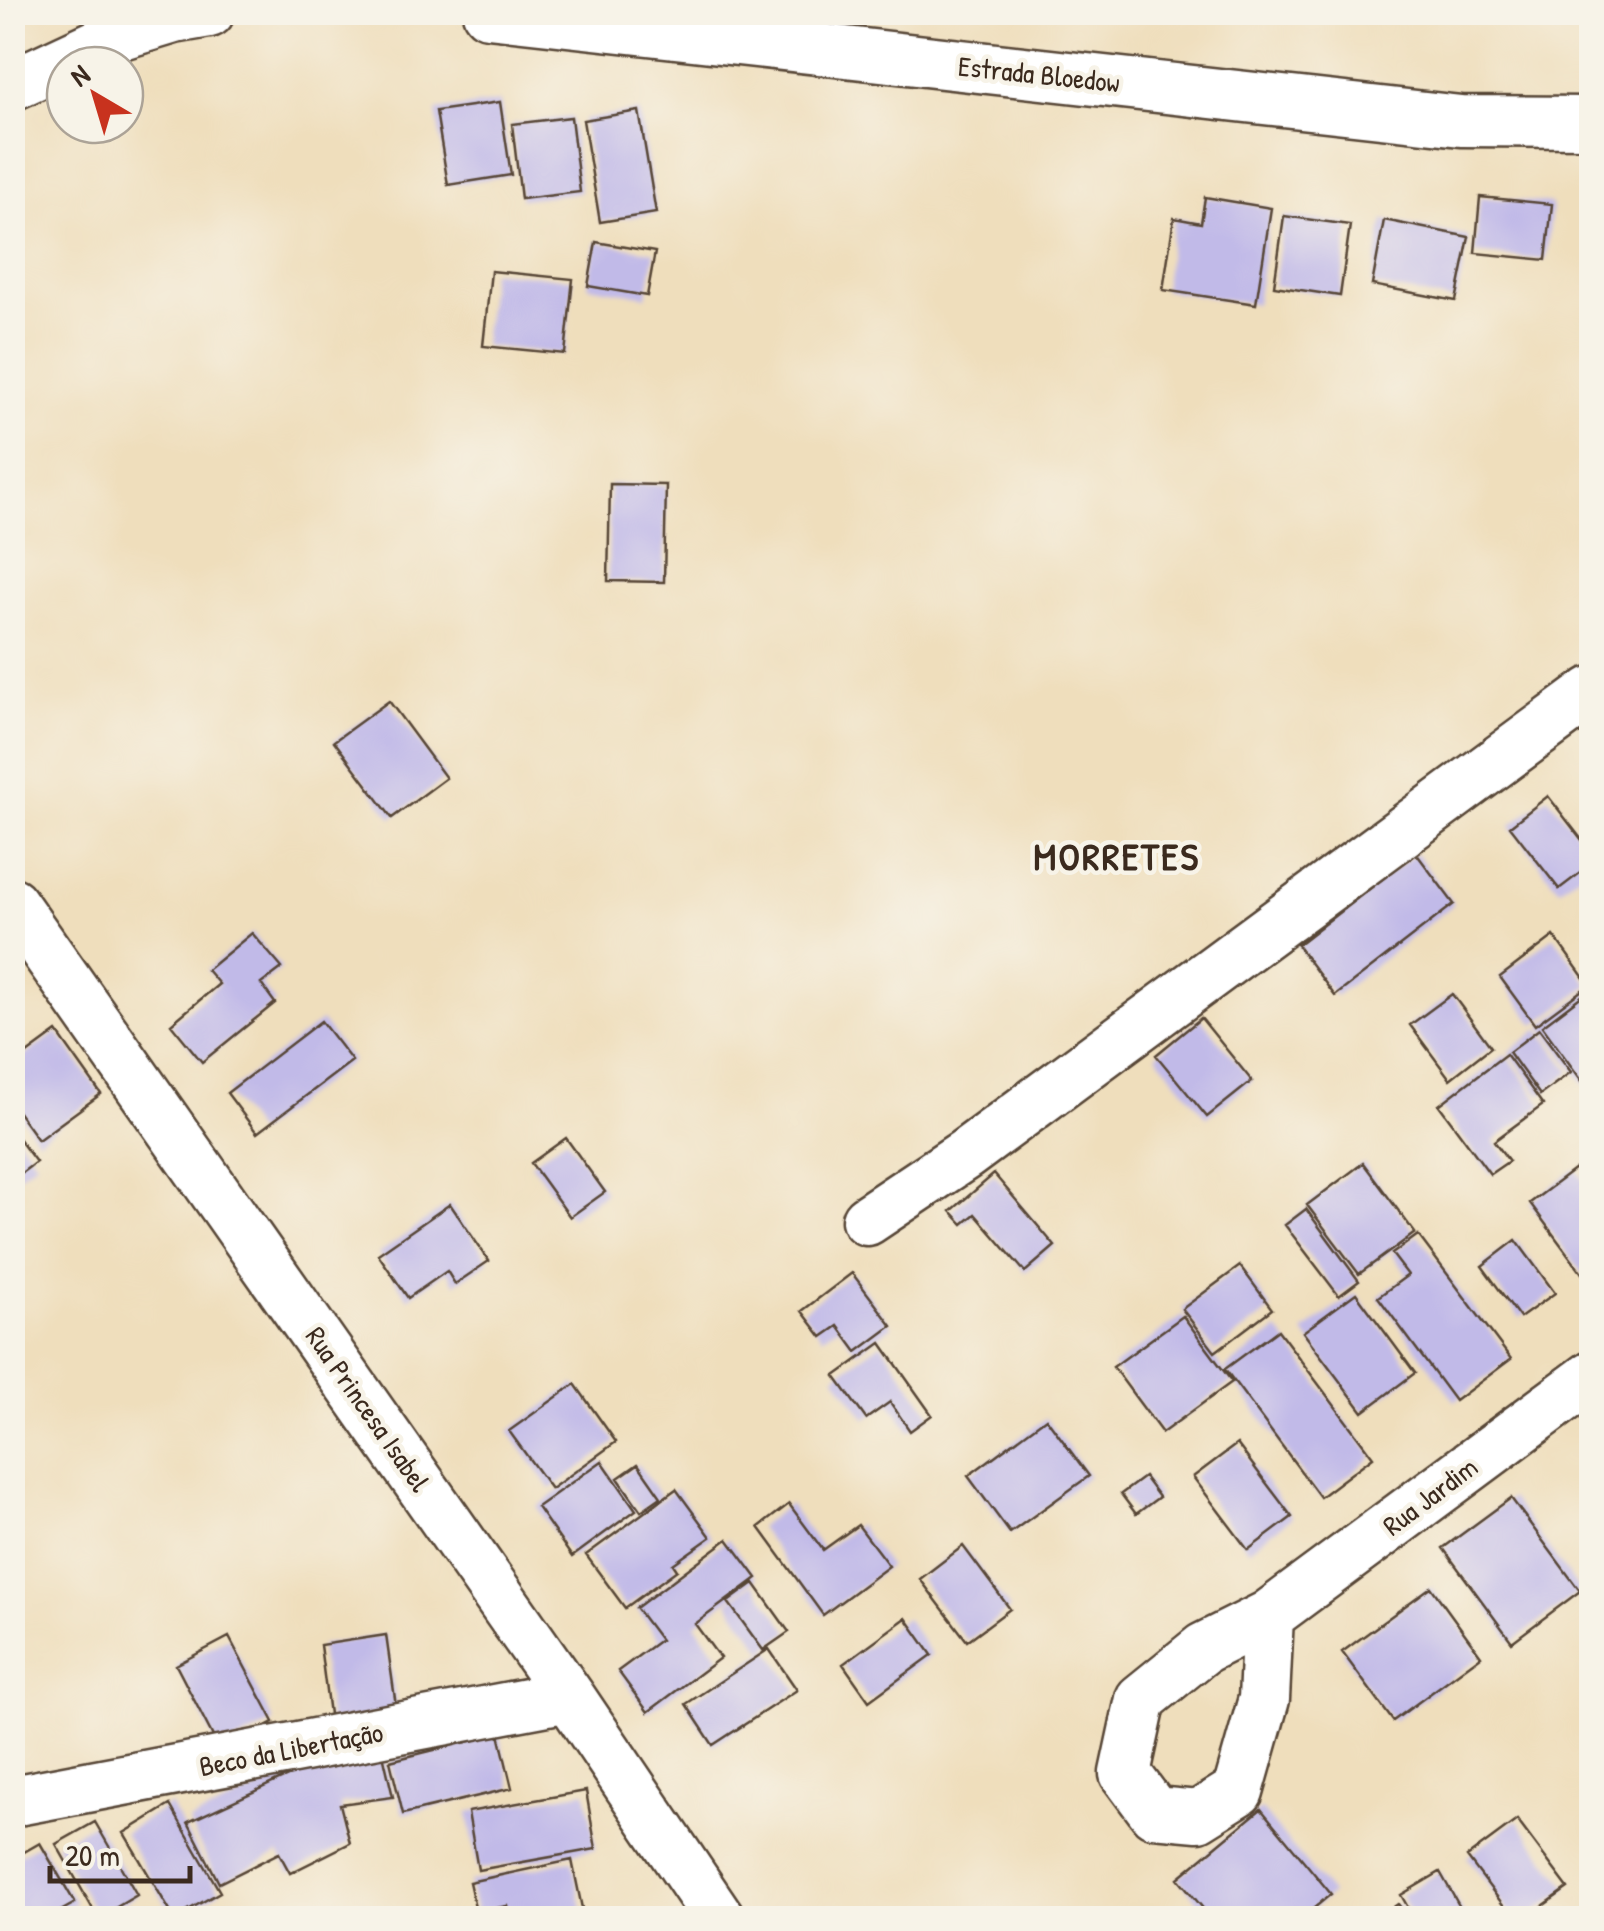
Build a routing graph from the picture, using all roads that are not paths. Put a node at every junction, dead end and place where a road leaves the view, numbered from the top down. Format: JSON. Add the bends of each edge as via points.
{"nodes":[{"id":1,"x":488,"y":12,"type":"edge"},
{"id":2,"x":184,"y":14,"type":"edge"},
{"id":3,"x":12,"y":85,"type":"edge"},
{"id":4,"x":1592,"y":122,"type":"edge"},
{"id":5,"x":1592,"y":692,"type":"edge"},
{"id":6,"x":12,"y":904,"type":"edge"},
{"id":7,"x":29,"y":962,"type":"edge"},
{"id":8,"x":867,"y":1220,"type":"dead end"},
{"id":9,"x":1592,"y":1376,"type":"edge"},
{"id":10,"x":1268,"y":1616,"type":"dead end"},
{"id":11,"x":569,"y":1696,"type":"junction"},
{"id":12,"x":12,"y":1802,"type":"edge"},
{"id":13,"x":719,"y":1918,"type":"edge"}],
"edges":[{"from":1,"to":4,"type":"street","name":"Estrada Bloedow","via":[[1461,122]]},
{"from":2,"to":3,"type":"street","via":[[121,34]]},
{"from":5,"to":8,"type":"street"},
{"from":6,"to":7,"type":"street","name":"Rua Princesa Isabel"},
{"from":7,"to":11,"type":"street","name":"Rua Princesa Isabel"},
{"from":9,"to":10,"type":"street","name":"Rua Jardim"},
{"from":11,"to":12,"type":"street","name":"Beco da Libertação"},
{"from":11,"to":13,"type":"street","name":"Rua Princesa Isabel"}]}
